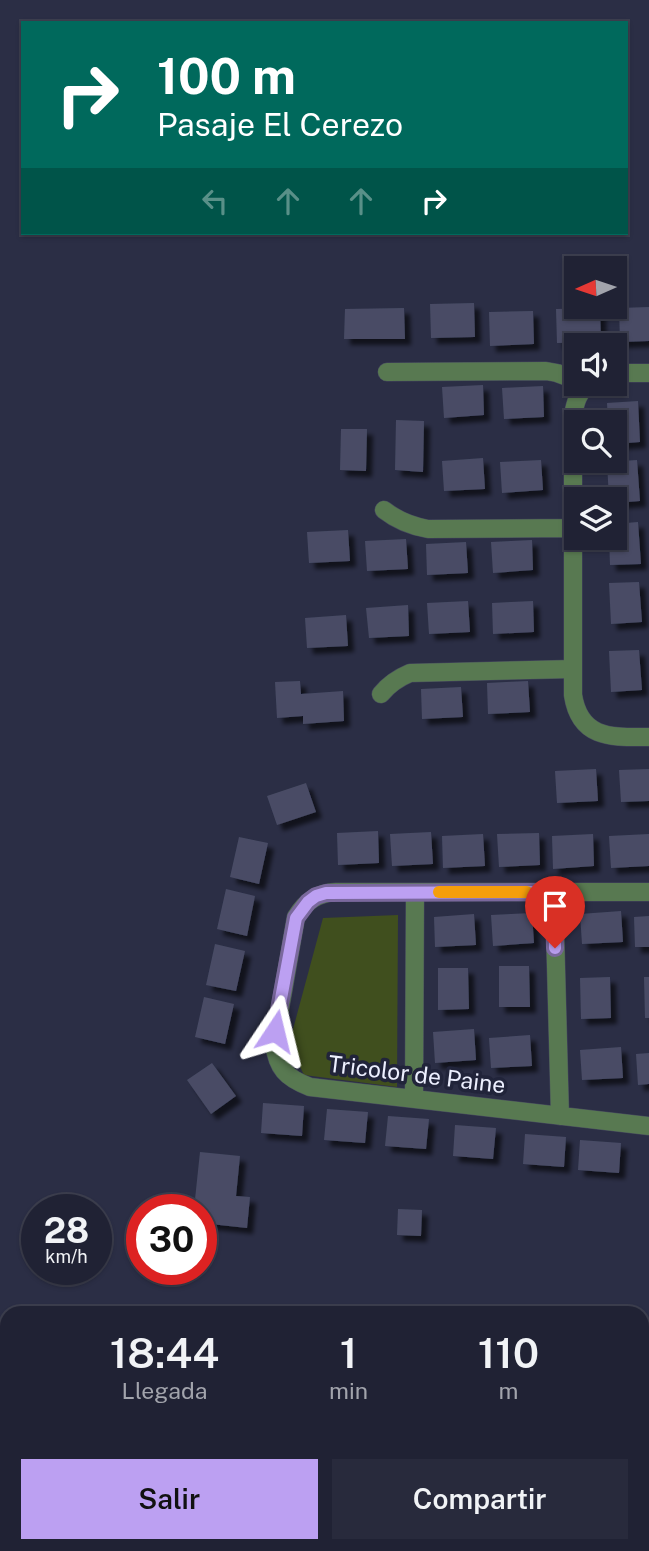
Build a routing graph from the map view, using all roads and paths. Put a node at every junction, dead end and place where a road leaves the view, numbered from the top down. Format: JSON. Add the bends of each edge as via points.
{"nodes":[{"id":1,"x":387,"y":372,"type":"dead end"},
{"id":2,"x":627,"y":373,"type":"edge"},
{"id":3,"x":649,"y":373,"type":"edge"},
{"id":4,"x":564,"y":376,"type":"edge"},
{"id":5,"x":579,"y":396,"type":"edge"},
{"id":6,"x":574,"y":487,"type":"edge"},
{"id":7,"x":384,"y":510,"type":"dead end"},
{"id":8,"x":564,"y":528,"type":"edge"},
{"id":9,"x":574,"y":550,"type":"edge"},
{"id":10,"x":573,"y":669,"type":"junction"},
{"id":11,"x":381,"y":694,"type":"dead end"},
{"id":12,"x":649,"y":737,"type":"edge"},
{"id":13,"x":415,"y":892,"type":"junction"},
{"id":14,"x":554,"y":892,"type":"junction"},
{"id":15,"x":649,"y":892,"type":"edge"},
{"id":16,"x":414,"y":1099,"type":"junction"},
{"id":17,"x":560,"y":1115,"type":"junction"},
{"id":18,"x":649,"y":1126,"type":"edge"}],
"edges":[{"from":1,"to":4,"type":"street","via":[[546,371]]},
{"from":2,"to":3,"type":"street"},
{"from":5,"to":6,"type":"street","via":[[573,416]]},
{"from":7,"to":8,"type":"street","via":[[428,529]]},
{"from":9,"to":10,"type":"street"},
{"from":10,"to":11,"type":"street","via":[[410,673]]},
{"from":10,"to":12,"type":"street","via":[[575,705],[585,723],[604,735]]},
{"from":13,"to":14,"type":"street","name":"Tricolor de Paine"},
{"from":13,"to":16,"type":"street"},
{"from":13,"to":16,"type":"street","name":"Tricolor de Paine","via":[[326,893],[308,902],[296,918],[274,1042],[279,1066],[298,1083]]},
{"from":14,"to":15,"type":"street","name":"Tricolor de Paine"},
{"from":14,"to":17,"type":"street"},
{"from":16,"to":17,"type":"street","name":"Tricolor de Paine"},
{"from":17,"to":18,"type":"street","name":"Tricolor de Paine"}]}
